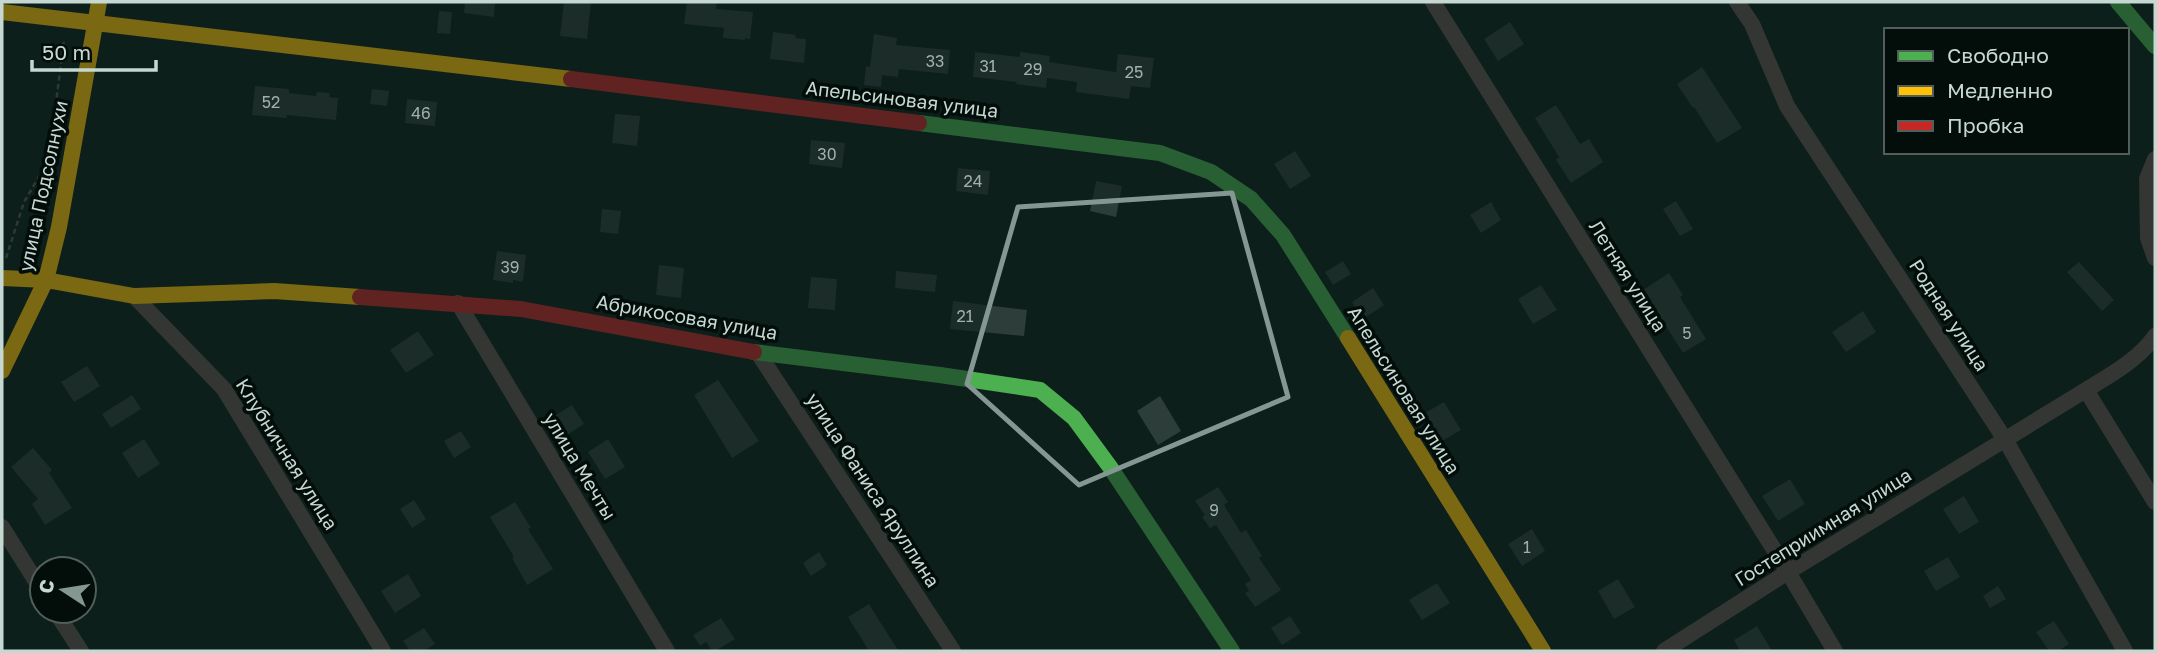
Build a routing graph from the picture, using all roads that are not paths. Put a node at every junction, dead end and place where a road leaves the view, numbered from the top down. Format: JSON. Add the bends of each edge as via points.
{"nodes":[{"id":1,"x":99,"y":2,"type":"edge"},
{"id":2,"x":1433,"y":2,"type":"edge"},
{"id":3,"x":1737,"y":2,"type":"edge"},
{"id":4,"x":2144,"y":2,"type":"edge"},
{"id":5,"x":2123,"y":8,"type":"edge"},
{"id":6,"x":2,"y":12,"type":"edge"},
{"id":7,"x":96,"y":22,"type":"junction"},
{"id":8,"x":2154,"y":44,"type":"edge"},
{"id":9,"x":2155,"y":159,"type":"edge"},
{"id":10,"x":2155,"y":258,"type":"edge"},
{"id":11,"x":2,"y":278,"type":"edge"},
{"id":12,"x":47,"y":280,"type":"junction"},
{"id":13,"x":134,"y":296,"type":"junction"},
{"id":14,"x":458,"y":303,"type":"junction"},
{"id":15,"x":2155,"y":337,"type":"edge"},
{"id":16,"x":758,"y":353,"type":"junction"},
{"id":17,"x":2,"y":371,"type":"edge"},
{"id":18,"x":2086,"y":390,"type":"junction"},
{"id":19,"x":2006,"y":441,"type":"junction"},
{"id":20,"x":2155,"y":502,"type":"edge"},
{"id":21,"x":2,"y":527,"type":"edge"},
{"id":22,"x":28,"y":569,"type":"edge"},
{"id":23,"x":1788,"y":572,"type":"junction"},
{"id":24,"x":64,"y":625,"type":"edge"},
{"id":25,"x":81,"y":651,"type":"edge"},
{"id":26,"x":383,"y":651,"type":"edge"},
{"id":27,"x":667,"y":651,"type":"edge"},
{"id":28,"x":953,"y":651,"type":"edge"},
{"id":29,"x":1231,"y":651,"type":"edge"},
{"id":30,"x":1543,"y":651,"type":"edge"},
{"id":31,"x":1664,"y":651,"type":"edge"},
{"id":32,"x":1835,"y":651,"type":"edge"},
{"id":33,"x":2125,"y":651,"type":"edge"}],
"edges":[{"from":1,"to":7,"type":"street","name":"улица Подсолнухи"},
{"from":2,"to":23,"type":"street","name":"Летняя улица"},
{"from":3,"to":19,"type":"street","name":"Родная улица","via":[[1752,24],[1787,106]]},
{"from":4,"to":5,"type":"street"},
{"from":5,"to":8,"type":"street"},
{"from":6,"to":7,"type":"street","name":"Апельсиновая улица"},
{"from":7,"to":12,"type":"street","name":"улица Подсолнухи"},
{"from":7,"to":30,"type":"street","name":"Апельсиновая улица","via":[[1160,153],[1211,172],[1251,199],[1283,236]]},
{"from":9,"to":10,"type":"street","via":[[2147,179],[2148,238]]},
{"from":11,"to":12,"type":"street","name":"Абрикосовая улица"},
{"from":12,"to":13,"type":"street","name":"Абрикосовая улица"},
{"from":12,"to":17,"type":"street","name":"улица Подсолнухи"},
{"from":13,"to":14,"type":"street","name":"Абрикосовая улица","via":[[274,291]]},
{"from":13,"to":26,"type":"street","name":"Клубничная улица","via":[[224,389]]},
{"from":14,"to":16,"type":"street","name":"Абрикосовая улица","via":[[521,309]]},
{"from":14,"to":27,"type":"street","name":"улица Мечты"},
{"from":15,"to":18,"type":"street","name":"Гостеприимная улица","via":[[2121,368]]},
{"from":16,"to":28,"type":"street","name":"улица Фаниса Яруллина"},
{"from":16,"to":29,"type":"street","name":"Абрикосовая улица","via":[[1040,390],[1074,418],[1110,467]]},
{"from":18,"to":19,"type":"street","name":"Гостеприимная улица"},
{"from":18,"to":20,"type":"street"},
{"from":19,"to":23,"type":"street","name":"Гостеприимная улица"},
{"from":19,"to":33,"type":"street","name":"Родная улица"},
{"from":21,"to":22,"type":"street"},
{"from":23,"to":31,"type":"street","name":"Гостеприимная улица"},
{"from":23,"to":32,"type":"street","name":"Летняя улица"},
{"from":24,"to":25,"type":"street"}]}
